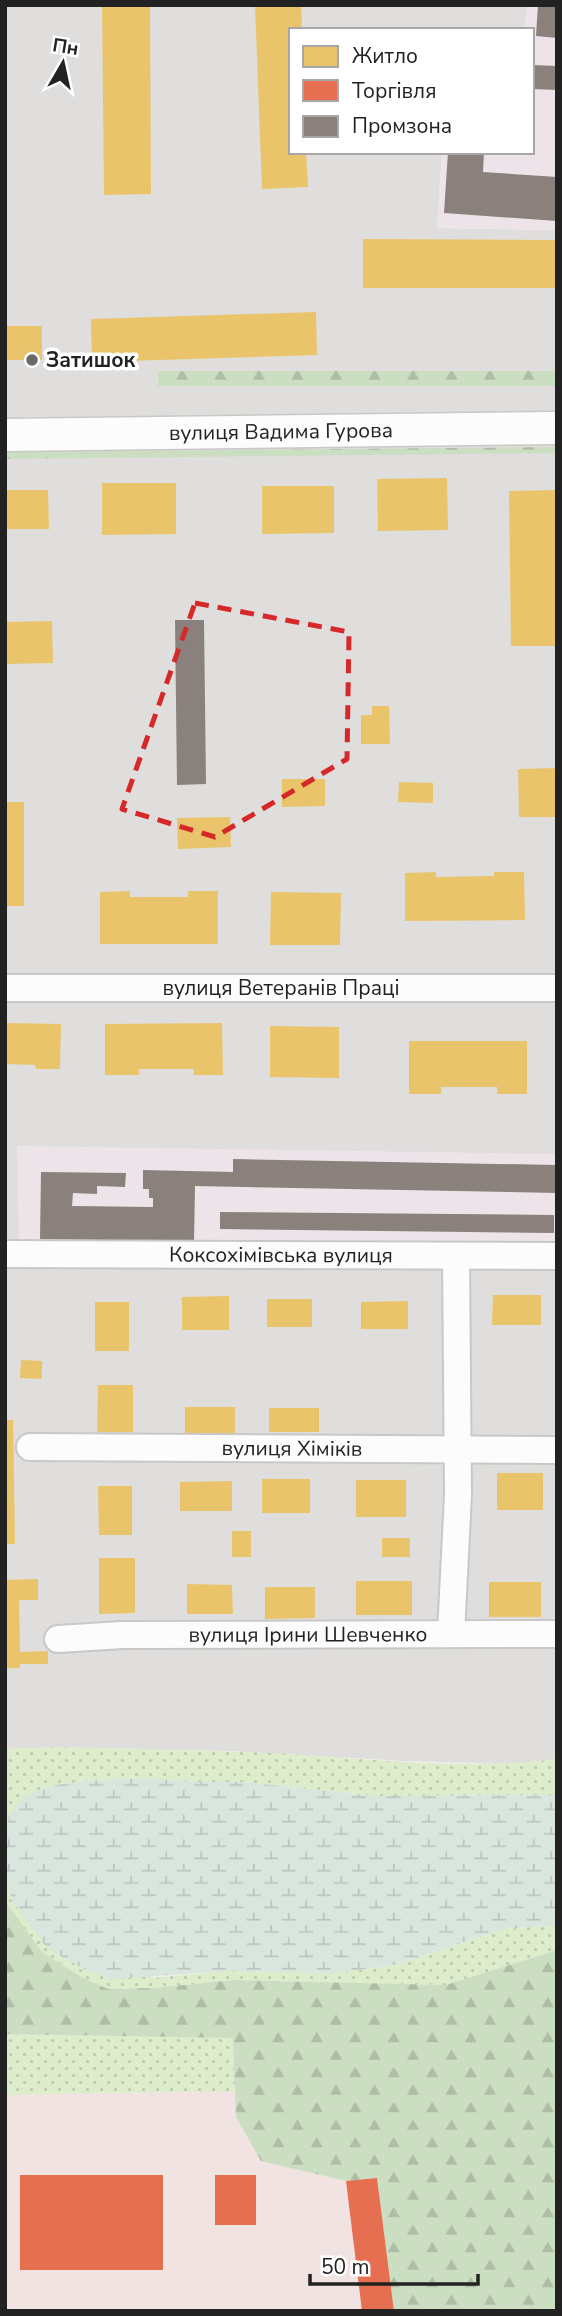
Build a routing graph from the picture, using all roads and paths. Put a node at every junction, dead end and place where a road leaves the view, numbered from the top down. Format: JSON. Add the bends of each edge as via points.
{"nodes":[{"id":1,"x":557,"y":428,"type":"edge"},
{"id":2,"x":5,"y":435,"type":"edge"},
{"id":3,"x":5,"y":988,"type":"edge"},
{"id":4,"x":557,"y":988,"type":"edge"},
{"id":5,"x":6,"y":1254,"type":"edge"},
{"id":6,"x":456,"y":1256,"type":"junction"},
{"id":7,"x":557,"y":1256,"type":"edge"},
{"id":8,"x":30,"y":1447,"type":"dead end"},
{"id":9,"x":457,"y":1450,"type":"junction"},
{"id":10,"x":557,"y":1450,"type":"edge"},
{"id":11,"x":451,"y":1633,"type":"junction"},
{"id":12,"x":557,"y":1634,"type":"edge"},
{"id":13,"x":58,"y":1639,"type":"dead end"}],
"edges":[{"from":1,"to":2,"type":"street","name":"вулиця Вадима Гурова"},
{"from":3,"to":4,"type":"street","name":"вулиця Ветеранів Праці"},
{"from":5,"to":6,"type":"street","name":"Коксохімівська вулиця"},
{"from":6,"to":7,"type":"street","name":"Коксохімівська вулиця"},
{"from":6,"to":9,"type":"street"},
{"from":8,"to":9,"type":"street","name":"вулиця Хіміків"},
{"from":9,"to":10,"type":"street","name":"вулиця Хіміків"},
{"from":9,"to":11,"type":"street"},
{"from":11,"to":12,"type":"street","name":"вулиця Ірини Шевченко"},
{"from":11,"to":13,"type":"street","name":"вулиця Ірини Шевченко"}]}
